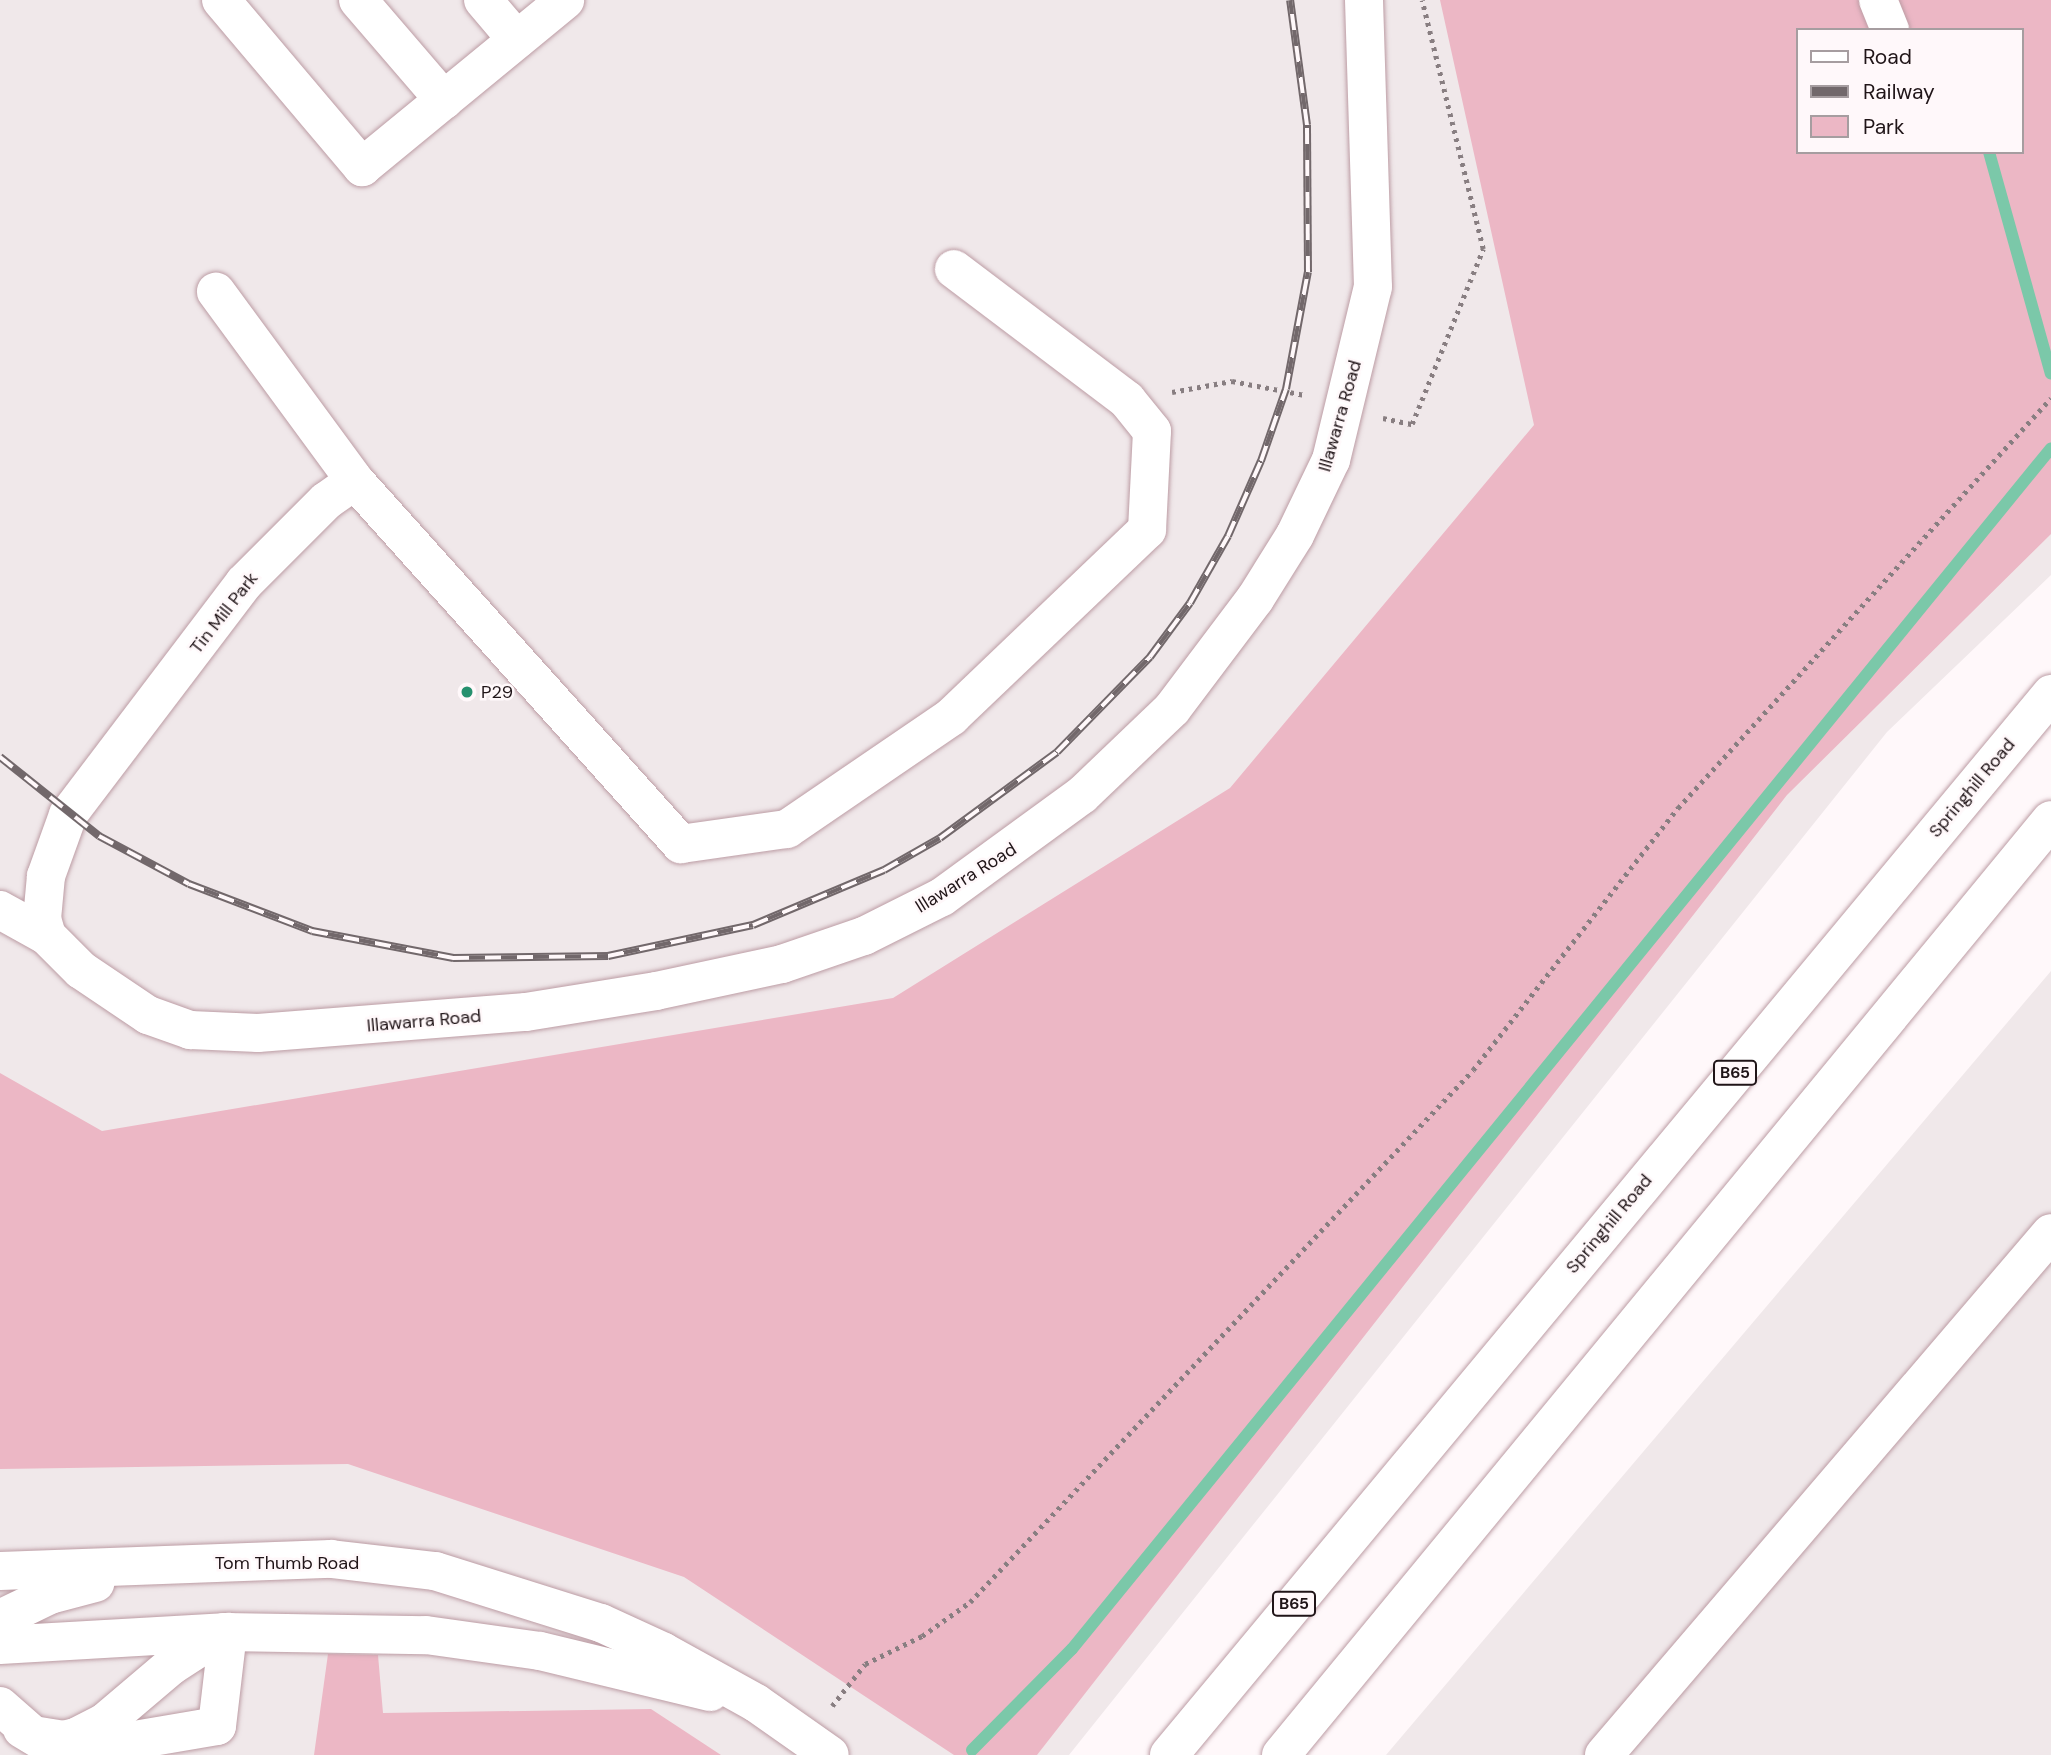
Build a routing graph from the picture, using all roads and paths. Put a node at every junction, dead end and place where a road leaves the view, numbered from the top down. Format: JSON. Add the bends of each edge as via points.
{"nodes":[{"id":1,"x":221,"y":0,"type":"edge"},
{"id":2,"x":358,"y":0,"type":"edge"},
{"id":3,"x":483,"y":0,"type":"edge"},
{"id":4,"x":565,"y":0,"type":"edge"},
{"id":5,"x":1364,"y":0,"type":"edge"},
{"id":6,"x":517,"y":40,"type":"junction"},
{"id":7,"x":444,"y":100,"type":"junction"},
{"id":8,"x":954,"y":269,"type":"dead end"},
{"id":9,"x":216,"y":292,"type":"dead end"},
{"id":10,"x":2051,"y":398,"type":"edge"},
{"id":11,"x":355,"y":481,"type":"junction"},
{"id":12,"x":2051,"y":694,"type":"edge"},
{"id":13,"x":2051,"y":820,"type":"edge"},
{"id":14,"x":0,"y":910,"type":"edge"},
{"id":15,"x":47,"y":936,"type":"junction"},
{"id":16,"x":2051,"y":1233,"type":"edge"},
{"id":17,"x":197,"y":1564,"type":"junction"},
{"id":18,"x":0,"y":1572,"type":"edge"},
{"id":19,"x":0,"y":1619,"type":"edge"},
{"id":20,"x":226,"y":1632,"type":"junction"},
{"id":21,"x":0,"y":1644,"type":"edge"},
{"id":22,"x":756,"y":1703,"type":"junction"},
{"id":23,"x":11,"y":1717,"type":"edge"},
{"id":24,"x":821,"y":1749,"type":"edge"},
{"id":25,"x":1169,"y":1755,"type":"edge"},
{"id":26,"x":1282,"y":1755,"type":"edge"},
{"id":27,"x":1604,"y":1755,"type":"edge"}],
"edges":[{"from":1,"to":7,"type":"street","via":[[362,167]]},
{"from":2,"to":7,"type":"street"},
{"from":3,"to":6,"type":"street"},
{"from":4,"to":6,"type":"street"},
{"from":5,"to":15,"type":"street","name":"Illawarra Road","via":[[1373,288],[1331,460],[1295,536],[1255,600],[1172,709],[1082,795],[1013,849],[931,903],[864,936],[782,964],[526,1012],[258,1032],[190,1030],[148,1015],[118,997],[65,957]]},
{"from":6,"to":7,"type":"street"},
{"from":8,"to":11,"type":"street","via":[[1127,400],[1152,431],[1147,530],[951,717],[787,829],[681,844]]},
{"from":9,"to":11,"type":"street"},
{"from":10,"to":24,"type":"path","via":[[1678,808],[1473,1070],[970,1602],[922,1636],[865,1664]]},
{"from":11,"to":15,"type":"street","name":"Tin Mill Park","via":[[326,501],[244,583],[68,815],[46,876],[42,919]]},
{"from":12,"to":25,"type":"street","name":"Springhill Road","number":"B65"},
{"from":13,"to":26,"type":"street"},
{"from":14,"to":15,"type":"street","name":"Illawarra Road"},
{"from":16,"to":27,"type":"street"},
{"from":17,"to":18,"type":"street","name":"Tom Thumb Road"},
{"from":17,"to":19,"type":"street","via":[[71,1589]]},
{"from":17,"to":22,"type":"street","name":"Tom Thumb Road","via":[[331,1559],[422,1569],[479,1582],[601,1623]]},
{"from":20,"to":21,"type":"street","name":"Tom Thumb Road"},
{"from":20,"to":22,"type":"street","name":"Tom Thumb Road","via":[[426,1635],[489,1642]]},
{"from":20,"to":23,"type":"street","via":[[171,1665],[121,1711],[91,1731],[63,1740]]},
{"from":20,"to":23,"type":"street","via":[[217,1726],[76,1750],[50,1745]]},
{"from":22,"to":24,"type":"street","name":"Tom Thumb Road"}]}
